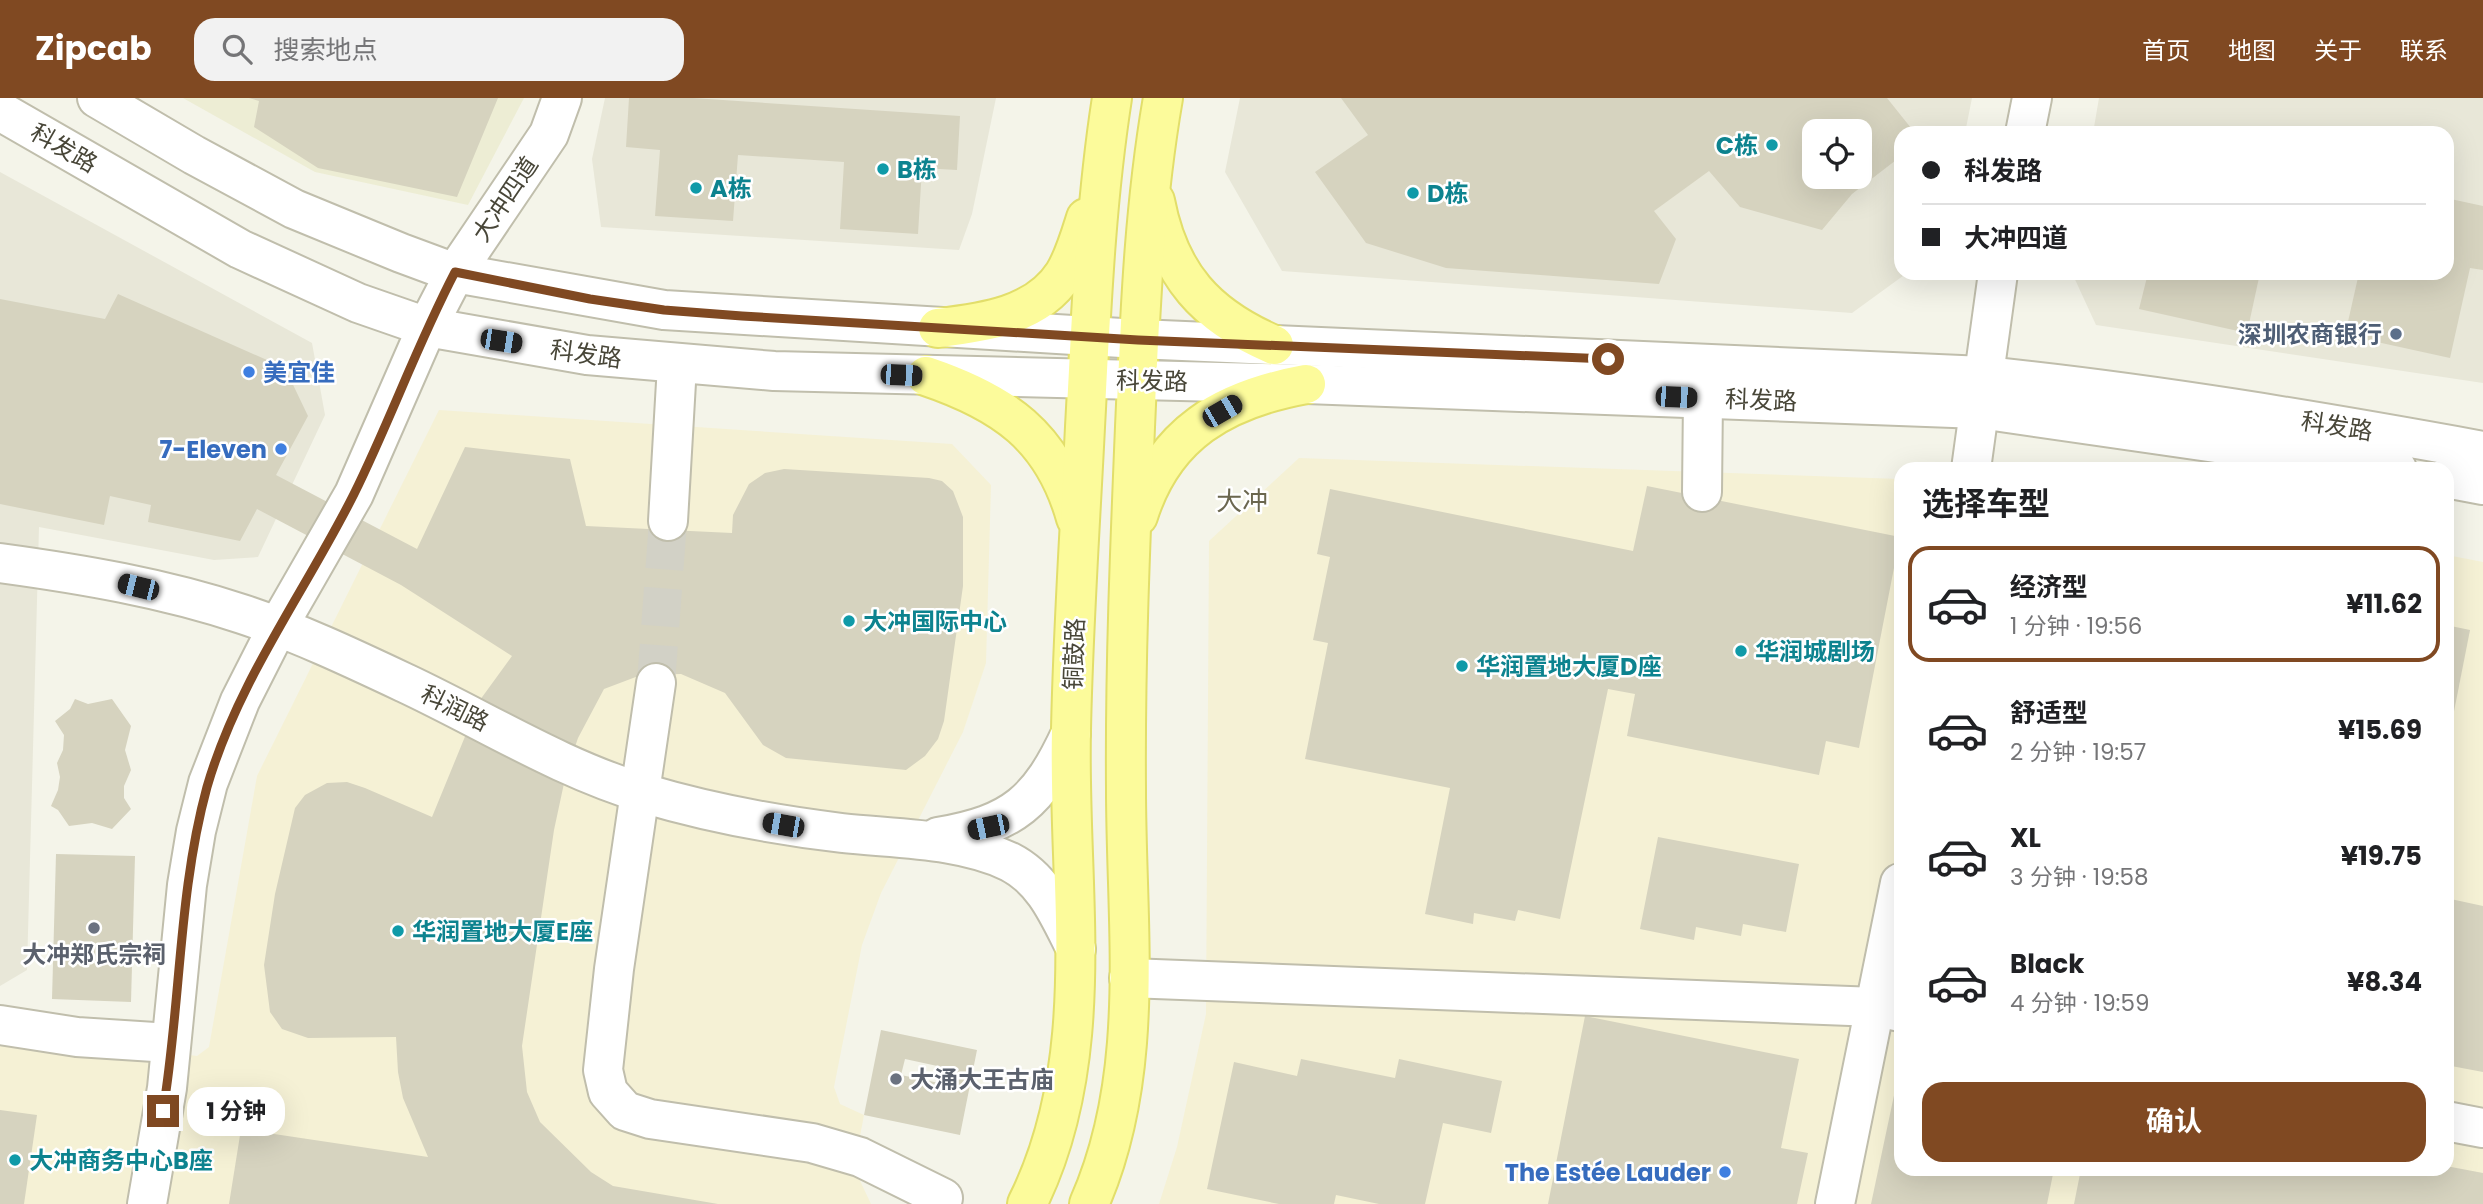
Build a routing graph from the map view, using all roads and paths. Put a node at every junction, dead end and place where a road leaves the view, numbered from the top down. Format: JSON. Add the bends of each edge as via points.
{"nodes":[{"id":1,"x":97,"y":98,"type":"edge"},
{"id":2,"x":562,"y":98,"type":"edge"},
{"id":3,"x":1112,"y":98,"type":"edge"},
{"id":4,"x":1163,"y":98,"type":"edge"},
{"id":5,"x":2032,"y":98,"type":"edge"},
{"id":6,"x":0,"y":111,"type":"edge"},
{"id":7,"x":2026,"y":126,"type":"edge"},
{"id":8,"x":1150,"y":179,"type":"junction"},
{"id":9,"x":1101,"y":180,"type":"junction"},
{"id":10,"x":455,"y":272,"type":"junction"},
{"id":11,"x":1997,"y":280,"type":"edge"},
{"id":12,"x":427,"y":327,"type":"junction"},
{"id":13,"x":938,"y":328,"type":"junction"},
{"id":14,"x":1090,"y":337,"type":"junction"},
{"id":15,"x":1138,"y":340,"type":"junction"},
{"id":16,"x":1274,"y":345,"type":"junction"},
{"id":17,"x":677,"y":365,"type":"junction"},
{"id":18,"x":926,"y":376,"type":"junction"},
{"id":19,"x":1088,"y":379,"type":"junction"},
{"id":20,"x":1136,"y":380,"type":"junction"},
{"id":21,"x":1306,"y":384,"type":"junction"},
{"id":22,"x":1982,"y":392,"type":"junction"},
{"id":23,"x":1703,"y":398,"type":"junction"},
{"id":24,"x":2483,"y":451,"type":"edge"},
{"id":25,"x":1972,"y":462,"type":"edge"},
{"id":26,"x":2359,"y":462,"type":"edge"},
{"id":27,"x":2454,"y":480,"type":"edge"},
{"id":28,"x":2483,"y":485,"type":"edge"},
{"id":29,"x":1702,"y":492,"type":"dead end"},
{"id":30,"x":668,"y":521,"type":"tunnel mouth"},
{"id":31,"x":1080,"y":534,"type":"junction"},
{"id":32,"x":1129,"y":545,"type":"junction"},
{"id":33,"x":0,"y":563,"type":"edge"},
{"id":34,"x":277,"y":628,"type":"junction"},
{"id":35,"x":656,"y":683,"type":"tunnel mouth"},
{"id":36,"x":1071,"y":733,"type":"junction"},
{"id":37,"x":641,"y":793,"type":"junction"},
{"id":38,"x":912,"y":841,"type":"junction"},
{"id":39,"x":1894,"y":946,"type":"edge"},
{"id":40,"x":1076,"y":949,"type":"junction"},
{"id":41,"x":1129,"y":978,"type":"junction"},
{"id":42,"x":1888,"y":1010,"type":"edge"},
{"id":43,"x":0,"y":1025,"type":"edge"},
{"id":44,"x":170,"y":1043,"type":"junction"},
{"id":45,"x":2454,"y":1123,"type":"edge"},
{"id":46,"x":2483,"y":1128,"type":"edge"},
{"id":47,"x":943,"y":1198,"type":"dead end"},
{"id":48,"x":147,"y":1204,"type":"edge"},
{"id":49,"x":1027,"y":1204,"type":"edge"},
{"id":50,"x":1089,"y":1204,"type":"edge"},
{"id":51,"x":1835,"y":1204,"type":"edge"}],
"edges":[{"from":1,"to":10,"type":"street","name":"科发路","via":[[294,209]]},
{"from":2,"to":10,"type":"street","name":"大冲四道","via":[[549,134]]},
{"from":3,"to":9,"type":"main road","name":"铜鼓路"},
{"from":4,"to":8,"type":"main road"},
{"from":5,"to":7,"type":"street"},
{"from":6,"to":12,"type":"street","name":"科发路","via":[[240,249],[358,303]]},
{"from":8,"to":15,"type":"main road"},
{"from":8,"to":16,"type":"main road","via":[[1169,249],[1199,297],[1229,323]]},
{"from":9,"to":13,"type":"main road","via":[[1074,252],[1052,291],[986,323]]},
{"from":9,"to":14,"type":"main road","name":"铜鼓路"},
{"from":10,"to":12,"type":"street","name":"大冲四道"},
{"from":10,"to":13,"type":"street","name":"科发路","via":[[664,310]]},
{"from":11,"to":22,"type":"street"},
{"from":12,"to":17,"type":"street","name":"科发路","via":[[587,355]]},
{"from":12,"to":34,"type":"street","name":"大冲四道","via":[[354,495]]},
{"from":13,"to":14,"type":"street","name":"科发路"},
{"from":14,"to":15,"type":"street","name":"科发路"},
{"from":14,"to":19,"type":"main road","name":"铜鼓路"},
{"from":15,"to":16,"type":"street","name":"科发路"},
{"from":15,"to":20,"type":"main road"},
{"from":16,"to":22,"type":"street","name":"科发路"},
{"from":17,"to":18,"type":"street","name":"科发路"},
{"from":17,"to":30,"type":"street"},
{"from":18,"to":19,"type":"street","name":"科发路"},
{"from":18,"to":31,"type":"main road","via":[[979,396],[1031,434],[1058,470]]},
{"from":19,"to":20,"type":"street","name":"科发路"},
{"from":19,"to":31,"type":"main road","name":"铜鼓路"},
{"from":20,"to":21,"type":"street","name":"科发路"},
{"from":20,"to":32,"type":"main road"},
{"from":21,"to":23,"type":"street","name":"科发路"},
{"from":21,"to":32,"type":"main road","via":[[1238,401],[1185,437],[1154,476]]},
{"from":22,"to":23,"type":"street","name":"科发路"},
{"from":22,"to":24,"type":"street","name":"科发路","via":[[2097,388]]},
{"from":22,"to":25,"type":"street"},
{"from":22,"to":26,"type":"street","name":"科发路"},
{"from":23,"to":29,"type":"street"},
{"from":27,"to":28,"type":"street"},
{"from":31,"to":36,"type":"main road","name":"铜鼓路"},
{"from":32,"to":41,"type":"main road"},
{"from":33,"to":34,"type":"street","name":"科润路","via":[[120,582],[242,614]]},
{"from":34,"to":37,"type":"street","name":"科润路"},
{"from":34,"to":44,"type":"street","name":"大冲四道","via":[[240,701],[208,783],[196,831]]},
{"from":35,"to":37,"type":"street"},
{"from":36,"to":38,"type":"street","via":[[1054,770],[1015,812],[988,827]]},
{"from":36,"to":40,"type":"main road","name":"铜鼓路"},
{"from":37,"to":38,"type":"street","name":"科润路","via":[[720,814]]},
{"from":37,"to":47,"type":"street","via":[[603,1070],[608,1092],[625,1111],[650,1119],[770,1135],[860,1157]]},
{"from":38,"to":40,"type":"street","via":[[988,853],[1029,874],[1042,887]]},
{"from":39,"to":42,"type":"street"},
{"from":40,"to":49,"type":"main road","name":"铜鼓路","via":[[1073,1041],[1064,1100],[1044,1171]]},
{"from":41,"to":42,"type":"street"},
{"from":41,"to":50,"type":"main road","via":[[1121,1102]]},
{"from":42,"to":51,"type":"street"},
{"from":43,"to":44,"type":"street","via":[[77,1037]]},
{"from":44,"to":48,"type":"street","name":"大冲四道"},
{"from":45,"to":46,"type":"street"}]}
